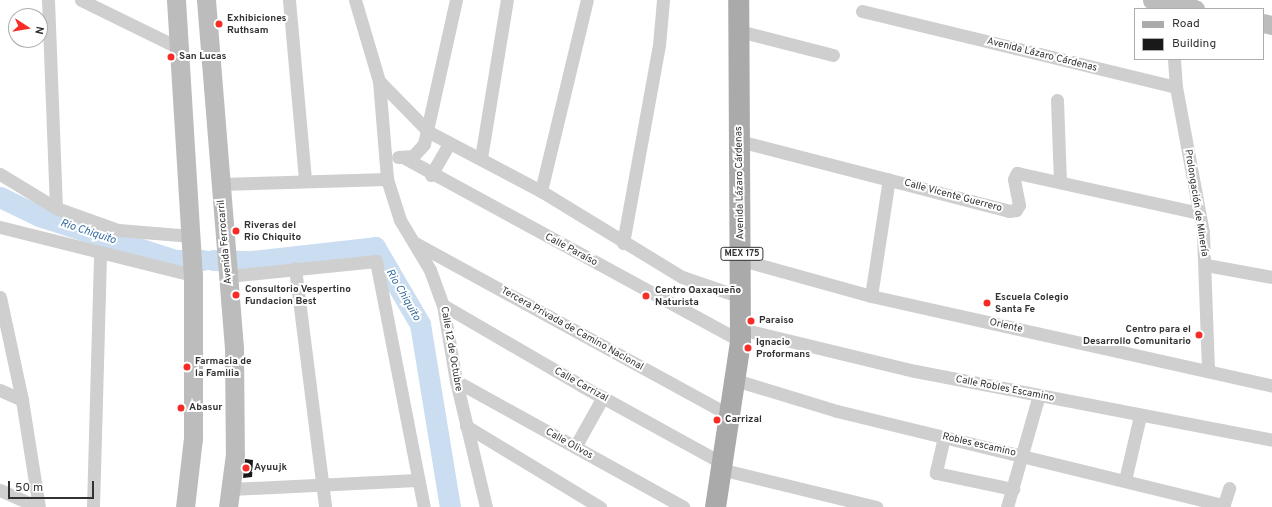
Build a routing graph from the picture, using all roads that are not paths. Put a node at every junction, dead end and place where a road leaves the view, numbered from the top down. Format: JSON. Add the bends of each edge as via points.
{"nodes":[{"id":1,"x":48,"y":0,"type":"edge"},
{"id":2,"x":81,"y":0,"type":"edge"},
{"id":3,"x":176,"y":0,"type":"edge"},
{"id":4,"x":206,"y":0,"type":"edge"},
{"id":5,"x":288,"y":0,"type":"edge"},
{"id":6,"x":354,"y":0,"type":"edge"},
{"id":7,"x":456,"y":0,"type":"edge"},
{"id":8,"x":507,"y":0,"type":"edge"},
{"id":9,"x":587,"y":0,"type":"edge"},
{"id":10,"x":663,"y":0,"type":"edge"},
{"id":11,"x":738,"y":0,"type":"edge"},
{"id":12,"x":1152,"y":0,"type":"edge"},
{"id":13,"x":1171,"y":6,"type":"edge"},
{"id":14,"x":1193,"y":6,"type":"edge"},
{"id":15,"x":862,"y":12,"type":"dead end"},
{"id":16,"x":738,"y":31,"type":"junction"},
{"id":17,"x":179,"y":48,"type":"junction"},
{"id":18,"x":833,"y":54,"type":"dead end"},
{"id":19,"x":1174,"y":60,"type":"edge"},
{"id":20,"x":379,"y":81,"type":"junction"},
{"id":21,"x":1176,"y":87,"type":"junction"},
{"id":22,"x":1057,"y":100,"type":"dead end"},
{"id":23,"x":214,"y":104,"type":"junction"},
{"id":24,"x":183,"y":109,"type":"junction"},
{"id":25,"x":428,"y":132,"type":"junction"},
{"id":26,"x":739,"y":141,"type":"junction"},
{"id":27,"x":448,"y":145,"type":"junction"},
{"id":28,"x":403,"y":157,"type":"junction"},
{"id":29,"x":386,"y":158,"type":"junction"},
{"id":30,"x":481,"y":158,"type":"junction"},
{"id":31,"x":0,"y":174,"type":"edge"},
{"id":32,"x":431,"y":175,"type":"junction"},
{"id":33,"x":889,"y":178,"type":"junction"},
{"id":34,"x":387,"y":179,"type":"junction"},
{"id":35,"x":305,"y":180,"type":"junction"},
{"id":36,"x":1060,"y":182,"type":"junction"},
{"id":37,"x":220,"y":184,"type":"junction"},
{"id":38,"x":542,"y":190,"type":"junction"},
{"id":39,"x":56,"y":208,"type":"junction"},
{"id":40,"x":1199,"y":213,"type":"junction"},
{"id":41,"x":0,"y":227,"type":"edge"},
{"id":42,"x":192,"y":240,"type":"junction"},
{"id":43,"x":415,"y":242,"type":"junction"},
{"id":44,"x":623,"y":243,"type":"junction"},
{"id":45,"x":100,"y":252,"type":"junction"},
{"id":46,"x":742,"y":260,"type":"junction"},
{"id":47,"x":1206,"y":265,"type":"junction"},
{"id":48,"x":295,"y":268,"type":"junction"},
{"id":49,"x":193,"y":271,"type":"junction"},
{"id":50,"x":228,"y":273,"type":"junction"},
{"id":51,"x":1272,"y":277,"type":"edge"},
{"id":52,"x":871,"y":296,"type":"junction"},
{"id":53,"x":0,"y":297,"type":"edge"},
{"id":54,"x":741,"y":297,"type":"junction"},
{"id":55,"x":443,"y":305,"type":"junction"},
{"id":56,"x":741,"y":335,"type":"junction"},
{"id":57,"x":0,"y":354,"type":"edge"},
{"id":58,"x":13,"y":360,"type":"junction"},
{"id":59,"x":1208,"y":371,"type":"junction"},
{"id":60,"x":735,"y":380,"type":"junction"},
{"id":61,"x":456,"y":381,"type":"junction"},
{"id":62,"x":1272,"y":386,"type":"edge"},
{"id":63,"x":0,"y":390,"type":"edge"},
{"id":64,"x":1039,"y":395,"type":"junction"},
{"id":65,"x":603,"y":397,"type":"junction"},
{"id":66,"x":22,"y":400,"type":"junction"},
{"id":67,"x":729,"y":415,"type":"junction"},
{"id":68,"x":1140,"y":416,"type":"junction"},
{"id":69,"x":466,"y":426,"type":"junction"},
{"id":70,"x":944,"y":437,"type":"junction"},
{"id":71,"x":1272,"y":440,"type":"edge"},
{"id":72,"x":575,"y":447,"type":"junction"},
{"id":73,"x":1024,"y":456,"type":"junction"},
{"id":74,"x":720,"y":465,"type":"junction"},
{"id":75,"x":417,"y":480,"type":"junction"},
{"id":76,"x":1125,"y":480,"type":"junction"},
{"id":77,"x":324,"y":485,"type":"junction"},
{"id":78,"x":1229,"y":488,"type":"dead end"},
{"id":79,"x":1013,"y":489,"type":"junction"},
{"id":80,"x":0,"y":490,"type":"edge"},
{"id":81,"x":230,"y":498,"type":"edge"},
{"id":82,"x":1224,"y":506,"type":"edge"},
{"id":83,"x":39,"y":507,"type":"edge"},
{"id":84,"x":93,"y":507,"type":"edge"},
{"id":85,"x":185,"y":507,"type":"edge"},
{"id":86,"x":325,"y":507,"type":"edge"},
{"id":87,"x":424,"y":507,"type":"edge"},
{"id":88,"x":486,"y":507,"type":"edge"},
{"id":89,"x":600,"y":507,"type":"edge"},
{"id":90,"x":683,"y":507,"type":"edge"},
{"id":91,"x":715,"y":507,"type":"edge"},
{"id":92,"x":876,"y":507,"type":"edge"},
{"id":93,"x":1007,"y":507,"type":"edge"}],
"edges":[{"from":1,"to":39,"type":"street"},
{"from":2,"to":17,"type":"street"},
{"from":3,"to":17,"type":"main road"},
{"from":4,"to":23,"type":"main road","name":"Avenida Ferrocarril"},
{"from":5,"to":35,"type":"street"},
{"from":6,"to":20,"type":"street","name":"Calle 12 de Octubre"},
{"from":7,"to":25,"type":"street"},
{"from":8,"to":30,"type":"street"},
{"from":9,"to":38,"type":"street"},
{"from":10,"to":44,"type":"street","via":[[659,45]]},
{"from":11,"to":16,"type":"main road","name":"Avenida Lázaro Cárdenas","number":"MEX 175"},
{"from":12,"to":13,"type":"main road"},
{"from":13,"to":14,"type":"main road"},
{"from":15,"to":21,"type":"street","name":"Avenida Lázaro Cárdenas"},
{"from":16,"to":18,"type":"street"},
{"from":16,"to":26,"type":"main road","name":"Avenida Lázaro Cárdenas","number":"MEX 175"},
{"from":17,"to":24,"type":"main road"},
{"from":19,"to":21,"type":"street","name":"Prolongación de Minería"},
{"from":20,"to":25,"type":"street","name":"Calle 12 de Octubre"},
{"from":20,"to":29,"type":"street","name":"Calle 12 de Octubre"},
{"from":21,"to":40,"type":"street","name":"Prolongación de Minería"},
{"from":22,"to":36,"type":"street"},
{"from":23,"to":24,"type":"main road"},
{"from":23,"to":37,"type":"main road","name":"Avenida Ferrocarril"},
{"from":24,"to":42,"type":"main road"},
{"from":25,"to":27,"type":"street","name":"Calle 12 de Octubre"},
{"from":25,"to":28,"type":"street","via":[[420,152]]},
{"from":26,"to":33,"type":"street","name":"Calle Vicente Guerrero","via":[[811,161]]},
{"from":26,"to":46,"type":"main road","name":"Avenida Lázaro Cárdenas","number":"MEX 175"},
{"from":27,"to":30,"type":"street","name":"Calle 12 de Octubre"},
{"from":27,"to":32,"type":"street"},
{"from":28,"to":29,"type":"street"},
{"from":28,"to":32,"type":"street","name":"Calle Paraíso"},
{"from":29,"to":34,"type":"street","name":"Calle 12 de Octubre"},
{"from":30,"to":38,"type":"street","name":"Calle 12 de Octubre"},
{"from":31,"to":39,"type":"street"},
{"from":32,"to":56,"type":"street","name":"Calle Paraíso"},
{"from":33,"to":36,"type":"street","name":"Calle Vicente Guerrero","via":[[1009,211],[1016,210],[1019,205],[1014,179],[1017,173]]},
{"from":33,"to":52,"type":"street"},
{"from":34,"to":35,"type":"street"},
{"from":34,"to":43,"type":"street","name":"Calle 12 de Octubre","via":[[400,220]]},
{"from":35,"to":37,"type":"street"},
{"from":36,"to":40,"type":"street","name":"Calle Vicente Guerrero"},
{"from":37,"to":50,"type":"main road","name":"Avenida Ferrocarril"},
{"from":38,"to":44,"type":"street","name":"Calle 12 de Octubre"},
{"from":39,"to":42,"type":"street","via":[[118,230]]},
{"from":40,"to":47,"type":"street","name":"Prolongación de Minería"},
{"from":41,"to":45,"type":"street"},
{"from":42,"to":49,"type":"main road"},
{"from":43,"to":55,"type":"street","name":"Calle 12 de Octubre"},
{"from":43,"to":67,"type":"street","name":"Tercera Privada de Camino Nacional"},
{"from":44,"to":54,"type":"street","name":"Calle 12 de Octubre","via":[[682,277]]},
{"from":45,"to":49,"type":"street"},
{"from":45,"to":84,"type":"street"},
{"from":46,"to":52,"type":"street","name":"Oriente"},
{"from":46,"to":54,"type":"main road","name":"Avenida Lázaro Cárdenas","number":"MEX 175"},
{"from":47,"to":51,"type":"street"},
{"from":47,"to":59,"type":"street","name":"Prolongación de Minería"},
{"from":48,"to":50,"type":"street"},
{"from":48,"to":75,"type":"street","via":[[376,261]]},
{"from":48,"to":77,"type":"street"},
{"from":49,"to":85,"type":"main road","via":[[194,438]]},
{"from":50,"to":81,"type":"main road","name":"Avenida Ferrocarril","via":[[234,349],[235,454]]},
{"from":52,"to":59,"type":"street","name":"Oriente"},
{"from":53,"to":58,"type":"street"},
{"from":54,"to":56,"type":"main road","name":"Avenida Lázaro Cárdenas","number":"MEX 175"},
{"from":55,"to":61,"type":"street","name":"Calle 12 de Octubre"},
{"from":55,"to":65,"type":"street","name":"Calle Carrizal"},
{"from":56,"to":60,"type":"main road","name":"Avenida Lázaro Cárdenas","number":"MEX 175"},
{"from":56,"to":64,"type":"street","name":"Calle Robles Escamino"},
{"from":57,"to":58,"type":"street"},
{"from":58,"to":66,"type":"street"},
{"from":59,"to":62,"type":"street","name":"Oriente"},
{"from":60,"to":67,"type":"main road","name":"Avenida Lázaro Cárdenas","number":"MEX 175"},
{"from":60,"to":70,"type":"street","name":"Robles escamino","via":[[837,411]]},
{"from":61,"to":69,"type":"street","name":"Calle 12 de Octubre"},
{"from":61,"to":72,"type":"street","name":"Calle Olivos"},
{"from":63,"to":66,"type":"street"},
{"from":64,"to":68,"type":"street","name":"Calle Robles Escamino"},
{"from":64,"to":73,"type":"street"},
{"from":65,"to":72,"type":"street"},
{"from":65,"to":74,"type":"street","name":"Calle Carrizal"},
{"from":66,"to":83,"type":"street"},
{"from":67,"to":74,"type":"main road","name":"Avenida Lázaro Cárdenas","number":"MEX 175"},
{"from":68,"to":71,"type":"street","name":"Calle Robles Escamino"},
{"from":68,"to":76,"type":"street"},
{"from":69,"to":88,"type":"street","name":"Calle 12 de Octubre"},
{"from":69,"to":89,"type":"street"},
{"from":70,"to":73,"type":"street","name":"Robles escamino"},
{"from":70,"to":79,"type":"street","via":[[936,473]]},
{"from":72,"to":90,"type":"street","name":"Calle Olivos"},
{"from":73,"to":76,"type":"street","name":"Robles escamino"},
{"from":73,"to":79,"type":"street"},
{"from":74,"to":91,"type":"main road","name":"Avenida Lázaro Cárdenas","number":"MEX 175"},
{"from":74,"to":92,"type":"street","name":"Calle Carrizal"},
{"from":75,"to":77,"type":"street"},
{"from":75,"to":87,"type":"street"},
{"from":76,"to":82,"type":"street","name":"Robles escamino"},
{"from":77,"to":81,"type":"street"},
{"from":77,"to":86,"type":"street"},
{"from":78,"to":82,"type":"street"},
{"from":79,"to":93,"type":"street"},
{"from":80,"to":83,"type":"street"}]}
